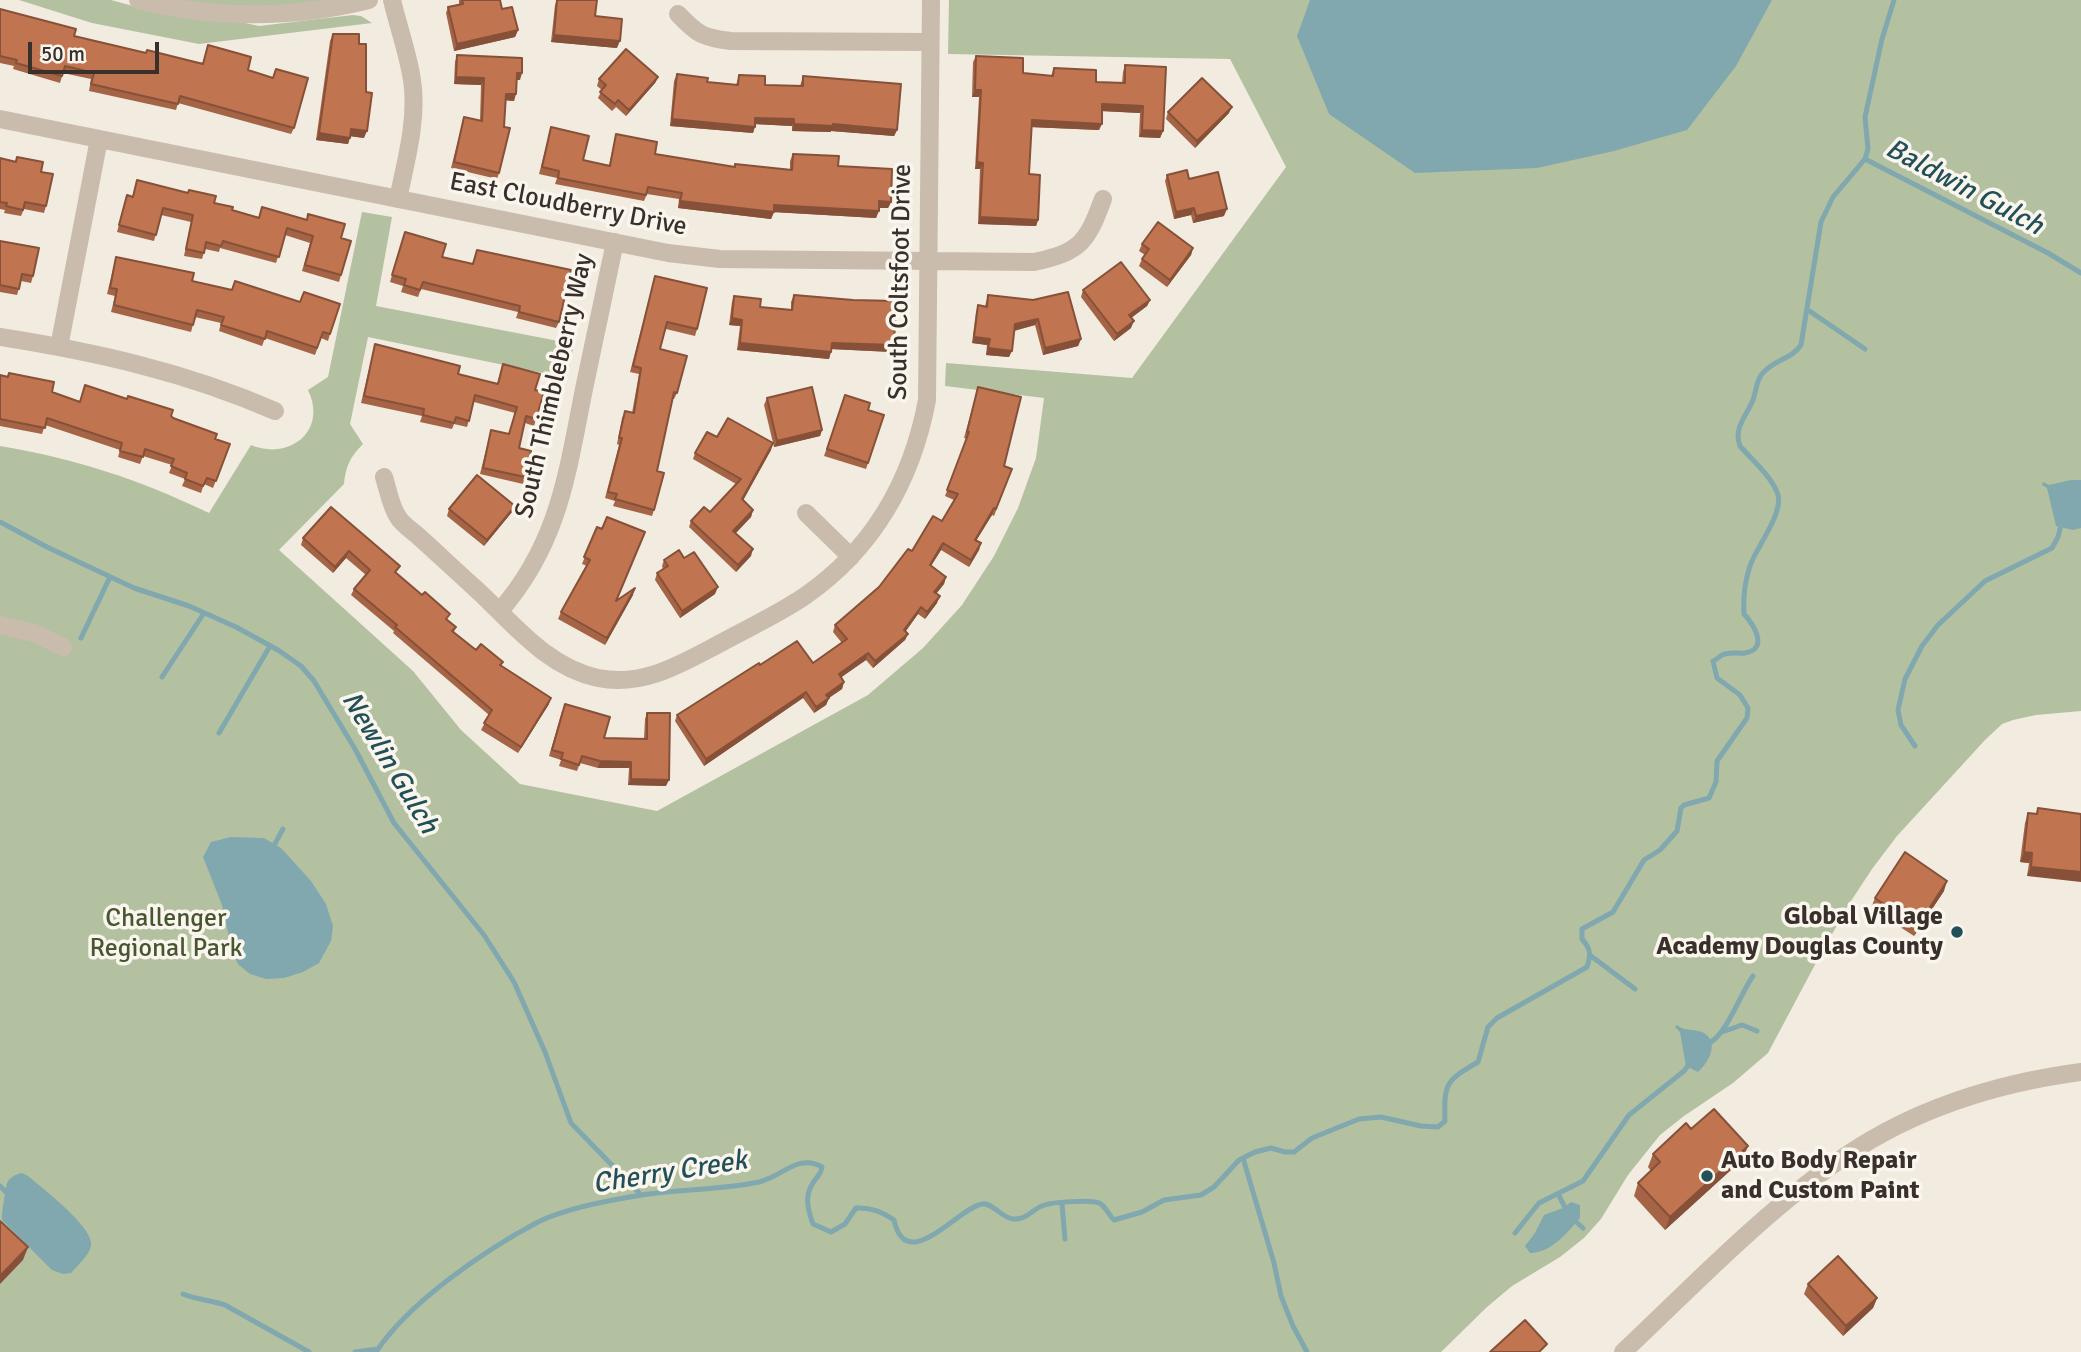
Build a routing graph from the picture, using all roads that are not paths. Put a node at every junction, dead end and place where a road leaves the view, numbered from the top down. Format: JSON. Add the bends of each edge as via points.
{"nodes":[{"id":1,"x":138,"y":0,"type":"edge"},
{"id":2,"x":369,"y":0,"type":"edge"},
{"id":3,"x":391,"y":0,"type":"edge"},
{"id":4,"x":931,"y":0,"type":"edge"},
{"id":5,"x":678,"y":14,"type":"dead end"},
{"id":6,"x":930,"y":43,"type":"junction"},
{"id":7,"x":0,"y":119,"type":"edge"},
{"id":8,"x":99,"y":139,"type":"junction"},
{"id":9,"x":398,"y":199,"type":"junction"},
{"id":10,"x":1103,"y":199,"type":"dead end"},
{"id":11,"x":615,"y":242,"type":"junction"},
{"id":12,"x":929,"y":262,"type":"junction"},
{"id":13,"x":0,"y":337,"type":"edge"},
{"id":14,"x":59,"y":347,"type":"junction"},
{"id":15,"x":275,"y":411,"type":"dead end"},
{"id":16,"x":384,"y":477,"type":"dead end"},
{"id":17,"x":806,"y":513,"type":"dead end"},
{"id":18,"x":851,"y":557,"type":"junction"},
{"id":19,"x":500,"y":611,"type":"junction"},
{"id":20,"x":0,"y":625,"type":"edge"},
{"id":21,"x":62,"y":647,"type":"dead end"},
{"id":22,"x":2081,"y":1072,"type":"edge"},
{"id":23,"x":1623,"y":1352,"type":"edge"}],
"edges":[{"from":1,"to":2,"type":"street","via":[[197,12],[247,14],[318,10]]},
{"from":3,"to":9,"type":"street","via":[[414,92]]},
{"from":4,"to":6,"type":"street","name":"South Coltsfoot Drive"},
{"from":5,"to":6,"type":"street","via":[[695,32],[715,40]]},
{"from":6,"to":12,"type":"street","name":"South Coltsfoot Drive"},
{"from":7,"to":8,"type":"street","name":"East Cloudberry Drive"},
{"from":8,"to":9,"type":"street","name":"East Cloudberry Drive"},
{"from":8,"to":14,"type":"street"},
{"from":9,"to":11,"type":"street","name":"East Cloudberry Drive"},
{"from":10,"to":12,"type":"street","name":"East Cloudberry Drive","via":[[1084,240],[1049,259]]},
{"from":11,"to":12,"type":"street","name":"East Cloudberry Drive","via":[[731,260]]},
{"from":11,"to":19,"type":"street","name":"South Thimbleberry Way","via":[[563,494],[539,556]]},
{"from":12,"to":18,"type":"street","name":"South Coltsfoot Drive","via":[[927,400],[921,430],[896,495]]},
{"from":13,"to":14,"type":"street"},
{"from":14,"to":15,"type":"street","via":[[173,373]]},
{"from":16,"to":19,"type":"street","name":"South Coltsfoot Drive","via":[[398,517]]},
{"from":17,"to":18,"type":"street"},
{"from":18,"to":19,"type":"street","name":"South Coltsfoot Drive","via":[[782,610],[672,668],[638,679],[610,680],[569,669],[539,649]]},
{"from":20,"to":21,"type":"street","via":[[34,633]]},
{"from":22,"to":23,"type":"street","via":[[1962,1098],[1861,1146],[1787,1201]]}]}
